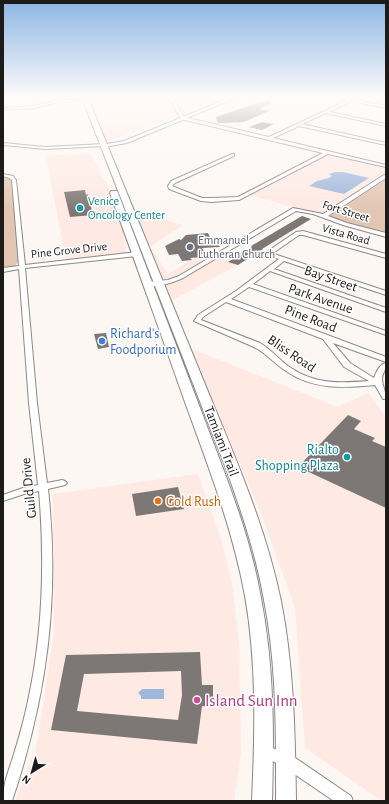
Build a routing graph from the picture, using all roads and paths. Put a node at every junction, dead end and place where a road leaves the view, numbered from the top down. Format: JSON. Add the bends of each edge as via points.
{"nodes":[{"id":1,"x":96,"y":136,"type":"edge"},
{"id":2,"x":140,"y":136,"type":"edge"},
{"id":3,"x":259,"y":136,"type":"edge"},
{"id":4,"x":276,"y":136,"type":"edge"},
{"id":5,"x":347,"y":136,"type":"edge"},
{"id":6,"x":270,"y":138,"type":"junction"},
{"id":7,"x":3,"y":144,"type":"edge"},
{"id":8,"x":386,"y":144,"type":"edge"},
{"id":9,"x":100,"y":145,"type":"junction"},
{"id":10,"x":328,"y":152,"type":"junction"},
{"id":11,"x":232,"y":155,"type":"dead end"},
{"id":12,"x":386,"y":166,"type":"edge"},
{"id":13,"x":3,"y":175,"type":"edge"},
{"id":14,"x":386,"y":176,"type":"edge"},
{"id":15,"x":324,"y":216,"type":"junction"},
{"id":16,"x":386,"y":235,"type":"edge"},
{"id":17,"x":137,"y":254,"type":"junction"},
{"id":18,"x":386,"y":256,"type":"edge"},
{"id":19,"x":283,"y":259,"type":"junction"},
{"id":20,"x":21,"y":267,"type":"junction"},
{"id":21,"x":269,"y":269,"type":"junction"},
{"id":22,"x":3,"y":270,"type":"edge"},
{"id":23,"x":154,"y":284,"type":"junction"},
{"id":24,"x":248,"y":284,"type":"junction"},
{"id":25,"x":386,"y":293,"type":"edge"},
{"id":26,"x":226,"y":300,"type":"junction"},
{"id":27,"x":386,"y":310,"type":"edge"},
{"id":28,"x":386,"y":333,"type":"edge"},
{"id":29,"x":325,"y":338,"type":"junction"},
{"id":30,"x":386,"y":360,"type":"edge"},
{"id":31,"x":386,"y":365,"type":"edge"},
{"id":32,"x":378,"y":383,"type":"junction"},
{"id":33,"x":386,"y":397,"type":"edge"},
{"id":34,"x":62,"y":483,"type":"dead end"},
{"id":35,"x":42,"y":487,"type":"junction"},
{"id":36,"x":3,"y":498,"type":"edge"},
{"id":37,"x":264,"y":750,"type":"junction"},
{"id":38,"x":286,"y":760,"type":"junction"},
{"id":39,"x":5,"y":801,"type":"edge"},
{"id":40,"x":262,"y":801,"type":"edge"},
{"id":41,"x":286,"y":801,"type":"edge"},
{"id":42,"x":346,"y":801,"type":"edge"}],
"edges":[{"from":1,"to":9,"type":"main road","name":"Tamiami Trail"},
{"from":2,"to":9,"type":"street","via":[[122,143]]},
{"from":3,"to":6,"type":"street"},
{"from":4,"to":6,"type":"street"},
{"from":5,"to":8,"type":"street"},
{"from":6,"to":10,"type":"street"},
{"from":7,"to":9,"type":"street","via":[[45,148]]},
{"from":9,"to":17,"type":"main road","name":"Tamiami Trail"},
{"from":9,"to":23,"type":"main road","name":"Tamiami Trail"},
{"from":10,"to":11,"type":"street","via":[[239,198],[201,199],[171,188],[173,182]]},
{"from":10,"to":12,"type":"street"},
{"from":13,"to":20,"type":"street","name":"Guild Drive","via":[[14,180]]},
{"from":14,"to":15,"type":"street"},
{"from":15,"to":16,"type":"street","name":"Fort Street"},
{"from":15,"to":23,"type":"street","name":"Fort Street","via":[[295,209],[182,277]]},
{"from":17,"to":20,"type":"street","name":"Pine Grove Drive"},
{"from":17,"to":23,"type":"main road","name":"Tamiami Trail"},
{"from":18,"to":19,"type":"street","name":"Vista Road","via":[[301,233],[270,252]]},
{"from":19,"to":21,"type":"street"},
{"from":19,"to":25,"type":"street"},
{"from":20,"to":22,"type":"street","name":"Pine Grove Drive"},
{"from":20,"to":35,"type":"street","name":"Guild Drive"},
{"from":21,"to":24,"type":"street"},
{"from":21,"to":27,"type":"street","name":"Bay Street"},
{"from":23,"to":37,"type":"main road","name":"Tamiami Trail","via":[[237,526],[248,569],[260,655]]},
{"from":23,"to":38,"type":"main road","name":"Tamiami Trail","via":[[232,466],[265,566],[276,620],[284,693]]},
{"from":24,"to":26,"type":"street"},
{"from":24,"to":28,"type":"street","name":"Park Avenue"},
{"from":26,"to":29,"type":"street","name":"Pine Road"},
{"from":26,"to":32,"type":"street","name":"Bliss Road","via":[[200,316],[197,321],[258,346],[301,378],[314,383],[332,386]]},
{"from":29,"to":30,"type":"street","name":"Pine Road"},
{"from":29,"to":32,"type":"street","via":[[347,365]]},
{"from":31,"to":32,"type":"street","via":[[378,374]]},
{"from":32,"to":33,"type":"street"},
{"from":34,"to":35,"type":"street"},
{"from":35,"to":36,"type":"street"},
{"from":35,"to":39,"type":"street","name":"Guild Drive","via":[[47,577],[42,651],[31,716]]},
{"from":37,"to":38,"type":"street"},
{"from":37,"to":40,"type":"main road","name":"Tamiami Trail"},
{"from":38,"to":41,"type":"main road","name":"Tamiami Trail"},
{"from":38,"to":42,"type":"street"}]}
